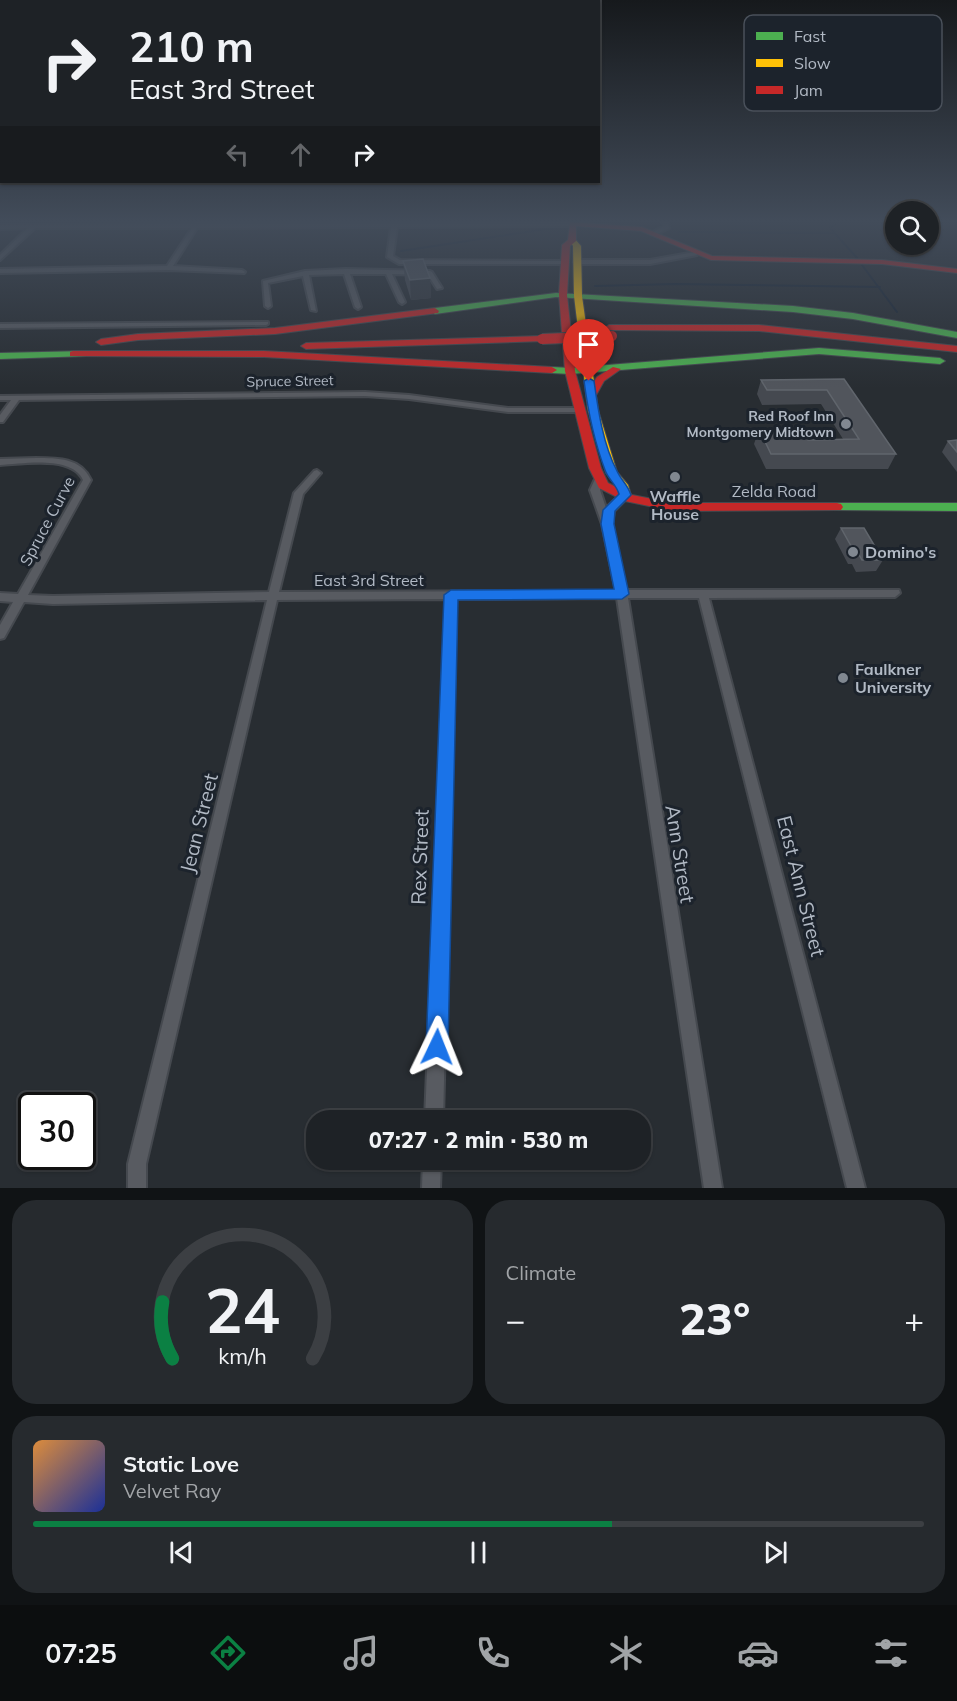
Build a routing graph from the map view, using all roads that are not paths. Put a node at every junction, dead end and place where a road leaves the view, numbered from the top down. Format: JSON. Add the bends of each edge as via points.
{"nodes":[{"id":1,"x":285,"y":277,"type":"edge"},
{"id":2,"x":306,"y":277,"type":"edge"},
{"id":3,"x":348,"y":277,"type":"edge"},
{"id":4,"x":391,"y":277,"type":"edge"},
{"id":5,"x":433,"y":277,"type":"edge"},
{"id":6,"x":570,"y":280,"type":"junction"},
{"id":7,"x":439,"y":288,"type":"dead end"},
{"id":8,"x":563,"y":295,"type":"junction"},
{"id":9,"x":578,"y":296,"type":"junction"},
{"id":10,"x":532,"y":298,"type":"junction"},
{"id":11,"x":614,"y":298,"type":"junction"},
{"id":12,"x":402,"y":302,"type":"dead end"},
{"id":13,"x":268,"y":306,"type":"dead end"},
{"id":14,"x":358,"y":307,"type":"dead end"},
{"id":15,"x":314,"y":310,"type":"dead end"},
{"id":16,"x":254,"y":314,"type":"dead end"},
{"id":17,"x":251,"y":323,"type":"junction"},
{"id":18,"x":266,"y":323,"type":"dead end"},
{"id":19,"x":0,"y":326,"type":"edge"},
{"id":20,"x":610,"y":332,"type":"junction"},
{"id":21,"x":542,"y":334,"type":"junction"},
{"id":22,"x":957,"y":335,"type":"edge"},
{"id":23,"x":101,"y":342,"type":"junction"},
{"id":24,"x":0,"y":346,"type":"edge"},
{"id":25,"x":957,"y":349,"type":"edge"},
{"id":26,"x":73,"y":354,"type":"junction"},
{"id":27,"x":0,"y":356,"type":"edge"},
{"id":28,"x":940,"y":361,"type":"junction"},
{"id":29,"x":957,"y":364,"type":"edge"},
{"id":30,"x":625,"y":367,"type":"junction"},
{"id":31,"x":570,"y":370,"type":"junction"},
{"id":32,"x":587,"y":370,"type":"junction"},
{"id":33,"x":591,"y":395,"type":"junction"},
{"id":34,"x":0,"y":398,"type":"edge"},
{"id":35,"x":17,"y":398,"type":"junction"},
{"id":36,"x":579,"y":410,"type":"junction"},
{"id":37,"x":0,"y":420,"type":"edge"},
{"id":38,"x":0,"y":462,"type":"edge"},
{"id":39,"x":317,"y":472,"type":"dead end"},
{"id":40,"x":599,"y":479,"type":"junction"},
{"id":41,"x":625,"y":495,"type":"junction"},
{"id":42,"x":957,"y":507,"type":"edge"},
{"id":43,"x":608,"y":525,"type":"junction"},
{"id":44,"x":895,"y":593,"type":"dead end"},
{"id":45,"x":622,"y":594,"type":"junction"},
{"id":46,"x":703,"y":594,"type":"junction"},
{"id":47,"x":451,"y":595,"type":"junction"},
{"id":48,"x":274,"y":596,"type":"junction"},
{"id":49,"x":0,"y":597,"type":"edge"},
{"id":50,"x":22,"y":598,"type":"junction"},
{"id":51,"x":0,"y":635,"type":"edge"},
{"id":52,"x":434,"y":1110,"type":"edge"},
{"id":53,"x":432,"y":1170,"type":"edge"},
{"id":54,"x":137,"y":1188,"type":"edge"},
{"id":55,"x":431,"y":1188,"type":"edge"},
{"id":56,"x":713,"y":1188,"type":"edge"},
{"id":57,"x":856,"y":1188,"type":"edge"}],
"edges":[{"from":1,"to":13,"type":"street","via":[[265,282]]},
{"from":2,"to":15,"type":"street"},
{"from":3,"to":14,"type":"street"},
{"from":4,"to":12,"type":"street"},
{"from":5,"to":7,"type":"street"},
{"from":6,"to":8,"type":"main road","name":"Ann Street"},
{"from":6,"to":9,"type":"main road","name":"Ann Street"},
{"from":6,"to":10,"type":"main road"},
{"from":6,"to":11,"type":"main road","via":[[588,291]]},
{"from":8,"to":9,"type":"main road"},
{"from":8,"to":10,"type":"main road"},
{"from":8,"to":31,"type":"main road","name":"Ann Street"},
{"from":9,"to":11,"type":"main road"},
{"from":9,"to":32,"type":"main road","name":"Ann Street"},
{"from":10,"to":23,"type":"main road","via":[[275,331]]},
{"from":11,"to":22,"type":"main road","via":[[793,309]]},
{"from":16,"to":17,"type":"street"},
{"from":17,"to":18,"type":"street"},
{"from":17,"to":19,"type":"street"},
{"from":20,"to":21,"type":"main road","bridge":true},
{"from":20,"to":25,"type":"main road","via":[[759,328]]},
{"from":20,"to":28,"type":"main road","via":[[790,341]]},
{"from":21,"to":23,"type":"main road"},
{"from":21,"to":26,"type":"main road"},
{"from":23,"to":24,"type":"main road"},
{"from":26,"to":27,"type":"main road"},
{"from":26,"to":31,"type":"main road","via":[[264,354]]},
{"from":28,"to":29,"type":"main road"},
{"from":28,"to":30,"type":"main road","via":[[819,351]]},
{"from":30,"to":32,"type":"main road"},
{"from":30,"to":33,"type":"main road","via":[[607,374]]},
{"from":31,"to":32,"type":"main road"},
{"from":31,"to":36,"type":"main road","name":"Ann Street"},
{"from":32,"to":33,"type":"main road","name":"Ann Street"},
{"from":33,"to":41,"type":"main road","name":"Ann Street","via":[[612,473],[622,484]]},
{"from":34,"to":35,"type":"street","name":"Spruce Street"},
{"from":35,"to":36,"type":"street","name":"Spruce Street","via":[[365,394],[496,410]]},
{"from":35,"to":37,"type":"street"},
{"from":36,"to":40,"type":"main road","name":"Ann Street"},
{"from":38,"to":50,"type":"street","name":"Spruce Curve","via":[[64,462],[78,466],[87,476],[86,486]]},
{"from":39,"to":48,"type":"street","name":"Jean Street","via":[[299,493]]},
{"from":40,"to":41,"type":"main road","name":"Zelda Road","via":[[612,492]]},
{"from":40,"to":43,"type":"street","name":"Ann Street","via":[[595,490]]},
{"from":41,"to":42,"type":"main road","name":"Zelda Road","via":[[682,508]]},
{"from":41,"to":43,"type":"street","via":[[609,510]]},
{"from":43,"to":45,"type":"street","name":"Ann Street"},
{"from":44,"to":46,"type":"street","name":"East 3rd Street"},
{"from":45,"to":46,"type":"street","name":"East 3rd Street"},
{"from":45,"to":47,"type":"street","name":"East 3rd Street"},
{"from":45,"to":56,"type":"street","name":"Ann Street"},
{"from":46,"to":57,"type":"street","name":"East Ann Street"},
{"from":47,"to":48,"type":"street","name":"East 3rd Street"},
{"from":47,"to":52,"type":"street","name":"Rex Street"},
{"from":48,"to":50,"type":"street","name":"East 3rd Street"},
{"from":48,"to":54,"type":"street","name":"Jean Street","via":[[137,1164]]},
{"from":49,"to":50,"type":"street"},
{"from":50,"to":51,"type":"street","name":"Spruce Curve"},
{"from":53,"to":55,"type":"street"}]}
